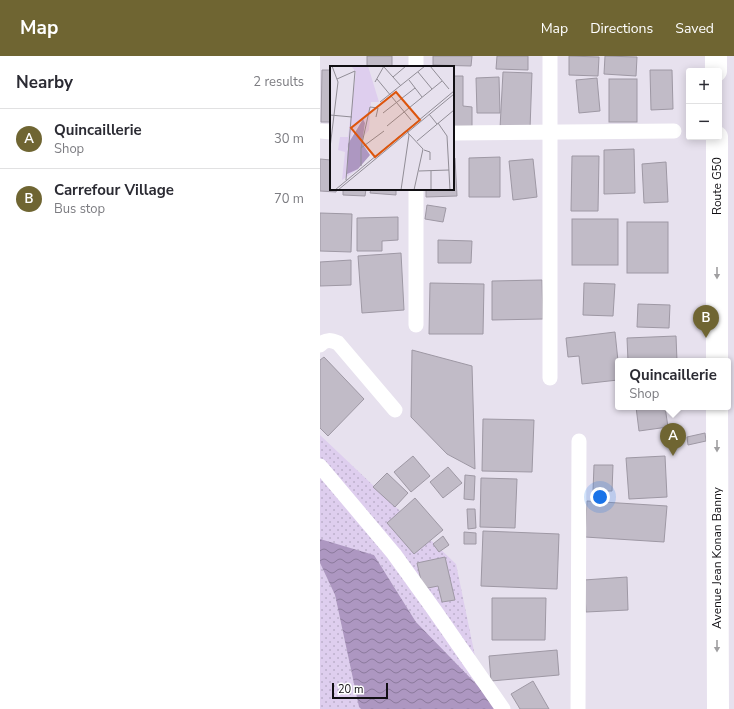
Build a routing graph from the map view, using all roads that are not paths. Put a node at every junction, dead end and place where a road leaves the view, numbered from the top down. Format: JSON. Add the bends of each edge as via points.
{"nodes":[{"id":1,"x":550,"y":56,"type":"edge"},
{"id":2,"x":716,"y":56,"type":"edge"},
{"id":3,"x":716,"y":68,"type":"edge"},
{"id":4,"x":320,"y":131,"type":"edge"},
{"id":5,"x":674,"y":131,"type":"dead end"},
{"id":6,"x":330,"y":132,"type":"edge"},
{"id":7,"x":454,"y":133,"type":"edge"},
{"id":8,"x":550,"y":133,"type":"junction"},
{"id":9,"x":717,"y":140,"type":"edge"},
{"id":10,"x":416,"y":190,"type":"edge"},
{"id":11,"x":726,"y":234,"type":"edge"},
{"id":12,"x":416,"y":325,"type":"dead end"},
{"id":13,"x":320,"y":345,"type":"edge"},
{"id":14,"x":717,"y":358,"type":"edge"},
{"id":15,"x":550,"y":378,"type":"dead end"},
{"id":16,"x":395,"y":410,"type":"dead end"},
{"id":17,"x":717,"y":410,"type":"edge"},
{"id":18,"x":579,"y":441,"type":"dead end"},
{"id":19,"x":320,"y":466,"type":"edge"},
{"id":20,"x":503,"y":709,"type":"edge"},
{"id":21,"x":578,"y":709,"type":"edge"},
{"id":22,"x":718,"y":709,"type":"edge"}],
"edges":[{"from":1,"to":8,"type":"street"},
{"from":2,"to":3,"type":"street"},
{"from":4,"to":6,"type":"street"},
{"from":5,"to":8,"type":"street"},
{"from":7,"to":8,"type":"street"},
{"from":8,"to":15,"type":"street"},
{"from":9,"to":11,"type":"street","name":"Route G50"},
{"from":10,"to":12,"type":"street"},
{"from":11,"to":14,"type":"street","one_way":true},
{"from":13,"to":16,"type":"street","via":[[331,340],[338,343]]},
{"from":17,"to":22,"type":"street","name":"Avenue Jean Konan Banny","one_way":true},
{"from":18,"to":21,"type":"street"},
{"from":19,"to":20,"type":"street","via":[[394,554]]}]}
